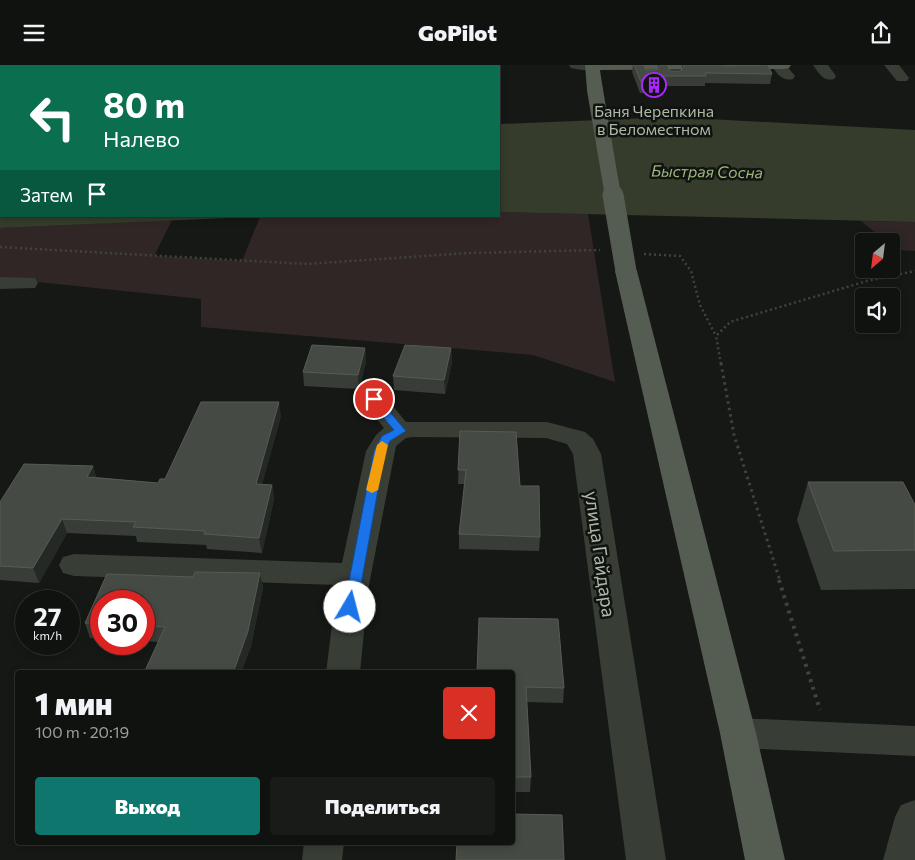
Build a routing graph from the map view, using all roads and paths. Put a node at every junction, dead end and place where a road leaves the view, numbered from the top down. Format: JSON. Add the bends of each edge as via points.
{"nodes":[{"id":1,"x":576,"y":65,"type":"edge"},
{"id":2,"x":692,"y":65,"type":"edge"},
{"id":3,"x":718,"y":65,"type":"edge"},
{"id":4,"x":745,"y":65,"type":"edge"},
{"id":5,"x":767,"y":65,"type":"edge"},
{"id":6,"x":891,"y":65,"type":"edge"},
{"id":7,"x":592,"y":66,"type":"edge"},
{"id":8,"x":783,"y":69,"type":"edge"},
{"id":9,"x":648,"y":71,"type":"edge"},
{"id":10,"x":672,"y":71,"type":"edge"},
{"id":11,"x":902,"y":78,"type":"dead end"},
{"id":12,"x":0,"y":247,"type":"edge"},
{"id":13,"x":625,"y":258,"type":"junction"},
{"id":14,"x":915,"y":271,"type":"edge"},
{"id":15,"x":0,"y":283,"type":"edge"},
{"id":16,"x":27,"y":283,"type":"dead end"},
{"id":17,"x":716,"y":336,"type":"junction"},
{"id":18,"x":374,"y":399,"type":"dead end"},
{"id":19,"x":395,"y":433,"type":"junction"},
{"id":20,"x":74,"y":565,"type":"dead end"},
{"id":21,"x":355,"y":574,"type":"junction"},
{"id":22,"x":343,"y":670,"type":"edge"},
{"id":23,"x":738,"y":733,"type":"junction"},
{"id":24,"x":828,"y":737,"type":"junction"},
{"id":25,"x":915,"y":741,"type":"edge"},
{"id":26,"x":915,"y":817,"type":"edge"},
{"id":27,"x":324,"y":845,"type":"edge"},
{"id":28,"x":322,"y":860,"type":"edge"},
{"id":29,"x":646,"y":860,"type":"edge"},
{"id":30,"x":765,"y":860,"type":"edge"},
{"id":31,"x":904,"y":860,"type":"edge"}],
"edges":[{"from":1,"to":7,"type":"street"},
{"from":2,"to":3,"type":"main road"},
{"from":2,"to":10,"type":"main road"},
{"from":3,"to":4,"type":"street","via":[[725,71],[744,71]]},
{"from":4,"to":5,"type":"main road"},
{"from":5,"to":8,"type":"main road"},
{"from":6,"to":11,"type":"street"},
{"from":7,"to":9,"type":"main road"},
{"from":7,"to":13,"type":"main road","bridge":true},
{"from":9,"to":10,"type":"main road"},
{"from":12,"to":13,"type":"path","via":[[307,264],[469,253],[588,250]]},
{"from":13,"to":17,"type":"path","via":[[680,256],[691,271],[700,305]]},
{"from":13,"to":23,"type":"main road"},
{"from":14,"to":17,"type":"path","via":[[867,281],[730,322]]},
{"from":15,"to":16,"type":"street"},
{"from":17,"to":24,"type":"path","via":[[734,435]]},
{"from":18,"to":19,"type":"street"},
{"from":19,"to":21,"type":"street","via":[[383,443],[380,451]]},
{"from":19,"to":29,"type":"street","name":"улица Гайдара","via":[[413,429],[547,430],[570,435],[583,445],[587,454]]},
{"from":20,"to":21,"type":"street"},
{"from":21,"to":22,"type":"street"},
{"from":23,"to":24,"type":"street"},
{"from":23,"to":30,"type":"main road"},
{"from":24,"to":25,"type":"street"},
{"from":26,"to":31,"type":"street"},
{"from":27,"to":28,"type":"street"}]}
